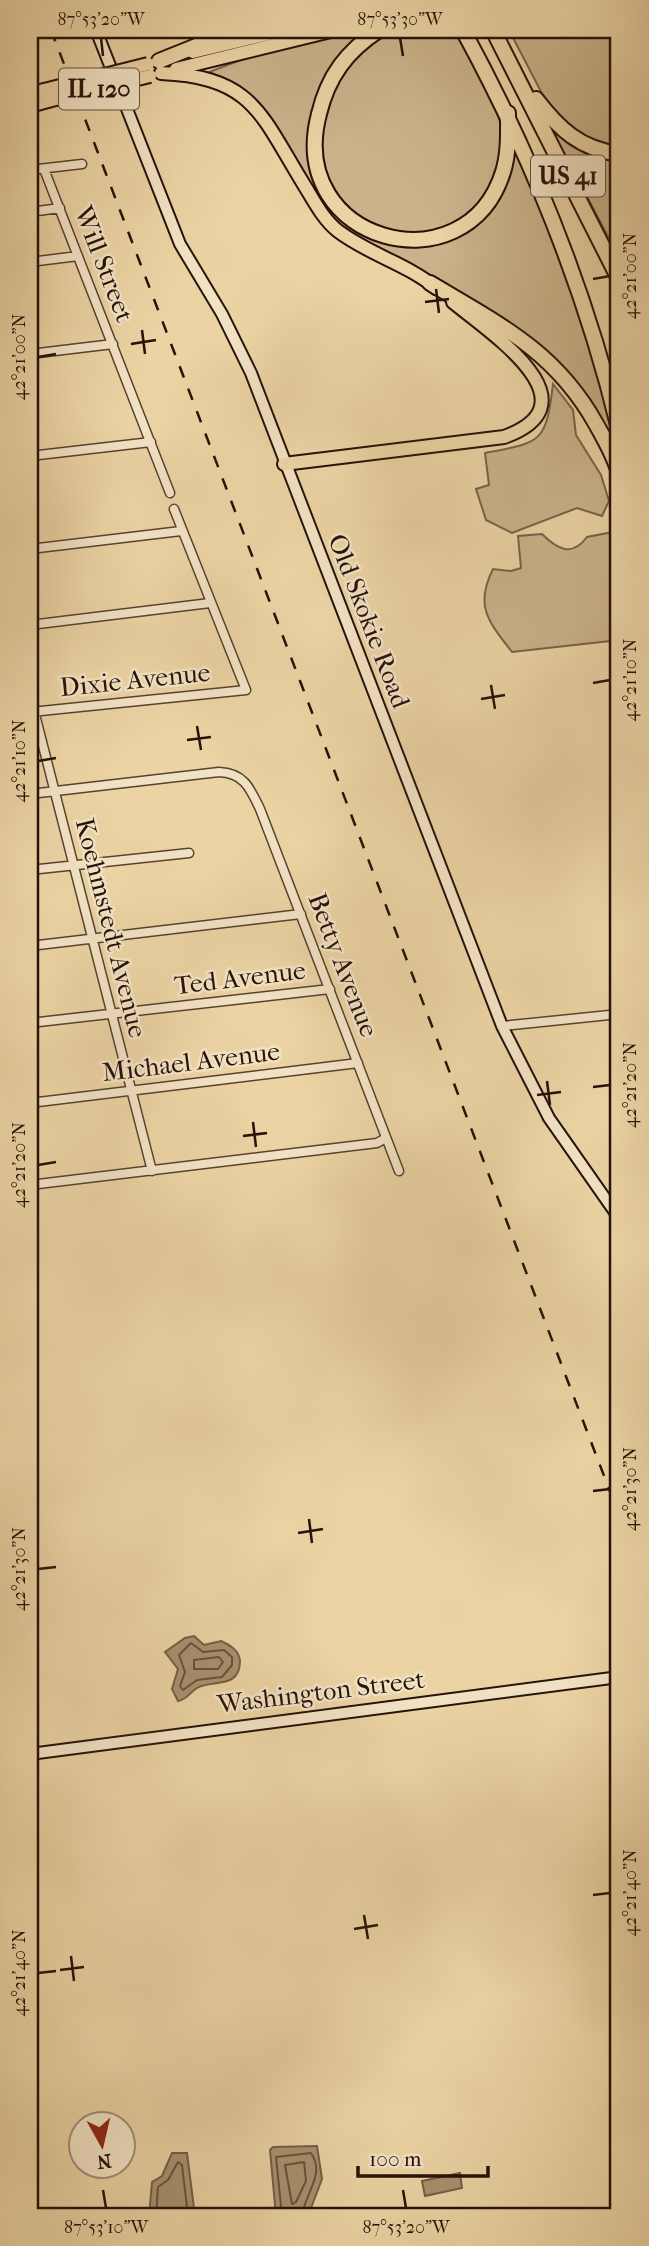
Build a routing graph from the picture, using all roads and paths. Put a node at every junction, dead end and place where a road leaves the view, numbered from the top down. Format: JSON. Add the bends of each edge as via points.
{"nodes":[{"id":1,"x":96,"y":30,"type":"edge"},
{"id":2,"x":236,"y":30,"type":"edge"},
{"id":3,"x":285,"y":30,"type":"edge"},
{"id":4,"x":335,"y":30,"type":"edge"},
{"id":5,"x":379,"y":30,"type":"edge"},
{"id":6,"x":463,"y":30,"type":"edge"},
{"id":7,"x":494,"y":30,"type":"edge"},
{"id":8,"x":154,"y":68,"type":"junction"},
{"id":9,"x":516,"y":74,"type":"junction"},
{"id":10,"x":30,"y":93,"type":"edge"},
{"id":11,"x":46,"y":96,"type":"junction"},
{"id":12,"x":30,"y":106,"type":"edge"},
{"id":13,"x":508,"y":113,"type":"junction"},
{"id":14,"x":619,"y":154,"type":"edge"},
{"id":15,"x":82,"y":164,"type":"dead end"},
{"id":16,"x":44,"y":169,"type":"junction"},
{"id":17,"x":30,"y":170,"type":"edge"},
{"id":18,"x":60,"y":208,"type":"junction"},
{"id":19,"x":30,"y":212,"type":"edge"},
{"id":20,"x":78,"y":256,"type":"junction"},
{"id":21,"x":30,"y":262,"type":"edge"},
{"id":22,"x":619,"y":279,"type":"edge"},
{"id":23,"x":430,"y":283,"type":"junction"},
{"id":24,"x":113,"y":344,"type":"junction"},
{"id":25,"x":30,"y":354,"type":"edge"},
{"id":26,"x":619,"y":429,"type":"edge"},
{"id":27,"x":151,"y":442,"type":"junction"},
{"id":28,"x":30,"y":456,"type":"edge"},
{"id":29,"x":284,"y":464,"type":"junction"},
{"id":30,"x":619,"y":473,"type":"edge"},
{"id":31,"x":170,"y":493,"type":"dead end"},
{"id":32,"x":174,"y":509,"type":"dead end"},
{"id":33,"x":181,"y":531,"type":"junction"},
{"id":34,"x":30,"y":549,"type":"edge"},
{"id":35,"x":210,"y":603,"type":"junction"},
{"id":36,"x":30,"y":625,"type":"edge"},
{"id":37,"x":30,"y":695,"type":"edge"},
{"id":38,"x":32,"y":712,"type":"edge"},
{"id":39,"x":54,"y":791,"type":"junction"},
{"id":40,"x":30,"y":794,"type":"edge"},
{"id":41,"x":189,"y":853,"type":"dead end"},
{"id":42,"x":74,"y":865,"type":"junction"},
{"id":43,"x":30,"y":870,"type":"edge"},
{"id":44,"x":301,"y":915,"type":"junction"},
{"id":45,"x":93,"y":939,"type":"junction"},
{"id":46,"x":30,"y":946,"type":"edge"},
{"id":47,"x":330,"y":989,"type":"junction"},
{"id":48,"x":112,"y":1014,"type":"junction"},
{"id":49,"x":619,"y":1014,"type":"edge"},
{"id":50,"x":30,"y":1023,"type":"edge"},
{"id":51,"x":502,"y":1027,"type":"junction"},
{"id":52,"x":358,"y":1063,"type":"junction"},
{"id":53,"x":132,"y":1091,"type":"junction"},
{"id":54,"x":30,"y":1103,"type":"edge"},
{"id":55,"x":386,"y":1138,"type":"junction"},
{"id":56,"x":152,"y":1171,"type":"junction"},
{"id":57,"x":399,"y":1171,"type":"dead end"},
{"id":58,"x":30,"y":1185,"type":"edge"},
{"id":59,"x":619,"y":1218,"type":"edge"},
{"id":60,"x":619,"y":1677,"type":"edge"},
{"id":61,"x":30,"y":1754,"type":"edge"}],
"edges":[{"from":1,"to":29,"type":"street","name":"Old Skokie Road","via":[[180,244],[236,340]]},
{"from":2,"to":8,"type":"highway"},
{"from":3,"to":8,"type":"main road","number":"IL 120"},
{"from":4,"to":8,"type":"main road","number":"IL 120"},
{"from":5,"to":13,"type":"highway","via":[[339,65],[326,86],[314,130],[315,154],[327,193],[351,221],[381,236],[400,239],[432,238],[459,228],[486,205],[498,186],[507,158]]},
{"from":6,"to":13,"type":"highway","number":"US 41"},
{"from":7,"to":9,"type":"highway","number":"US 41"},
{"from":8,"to":11,"type":"main road","number":"IL 120","bridge":true},
{"from":8,"to":23,"type":"main road","via":[[202,76],[237,90],[254,107],[338,231]]},
{"from":9,"to":14,"type":"highway","via":[[562,131],[586,146]]},
{"from":9,"to":22,"type":"highway","number":"US 41"},
{"from":10,"to":11,"type":"main road","number":"IL 120"},
{"from":11,"to":12,"type":"main road","number":"IL 120"},
{"from":13,"to":26,"type":"highway","number":"US 41","via":[[589,313]]},
{"from":15,"to":16,"type":"street"},
{"from":16,"to":17,"type":"street"},
{"from":16,"to":18,"type":"street","name":"Will Street"},
{"from":18,"to":19,"type":"street"},
{"from":18,"to":20,"type":"street","name":"Will Street"},
{"from":20,"to":21,"type":"street"},
{"from":20,"to":24,"type":"street","name":"Will Street"},
{"from":23,"to":29,"type":"main road","via":[[530,366],[539,385],[541,406],[535,419],[504,438]]},
{"from":23,"to":30,"type":"highway","via":[[520,336],[556,368],[584,402]]},
{"from":24,"to":25,"type":"street"},
{"from":24,"to":27,"type":"street","name":"Will Street"},
{"from":27,"to":28,"type":"street"},
{"from":27,"to":31,"type":"street","name":"Will Street"},
{"from":29,"to":51,"type":"street","name":"Old Skokie Road"},
{"from":32,"to":33,"type":"street"},
{"from":33,"to":34,"type":"street"},
{"from":33,"to":35,"type":"street"},
{"from":35,"to":36,"type":"street"},
{"from":35,"to":38,"type":"street","name":"Dixie Avenue","via":[[246,690]]},
{"from":37,"to":38,"type":"street","name":"Koehmstedt Avenue"},
{"from":38,"to":39,"type":"street","name":"Koehmstedt Avenue"},
{"from":39,"to":40,"type":"street"},
{"from":39,"to":42,"type":"street","name":"Koehmstedt Avenue"},
{"from":39,"to":44,"type":"street","name":"Betty Avenue","via":[[234,773],[260,809]]},
{"from":41,"to":42,"type":"street"},
{"from":42,"to":43,"type":"street"},
{"from":42,"to":45,"type":"street","name":"Koehmstedt Avenue"},
{"from":44,"to":45,"type":"street"},
{"from":44,"to":47,"type":"street","name":"Betty Avenue"},
{"from":45,"to":46,"type":"street"},
{"from":45,"to":48,"type":"street","name":"Koehmstedt Avenue"},
{"from":47,"to":48,"type":"street","name":"Ted Avenue"},
{"from":47,"to":52,"type":"street","name":"Betty Avenue"},
{"from":48,"to":50,"type":"street","name":"Ted Avenue"},
{"from":48,"to":53,"type":"street","name":"Koehmstedt Avenue"},
{"from":49,"to":51,"type":"street"},
{"from":51,"to":59,"type":"street","name":"Old Skokie Road","via":[[549,1118]]},
{"from":52,"to":53,"type":"street","name":"Michael Avenue"},
{"from":52,"to":55,"type":"street","name":"Betty Avenue"},
{"from":53,"to":54,"type":"street","name":"Michael Avenue"},
{"from":53,"to":56,"type":"street","name":"Koehmstedt Avenue"},
{"from":55,"to":56,"type":"street","via":[[377,1143]]},
{"from":55,"to":57,"type":"street","name":"Betty Avenue"},
{"from":56,"to":58,"type":"street"},
{"from":60,"to":61,"type":"street","name":"Washington Street"}]}
